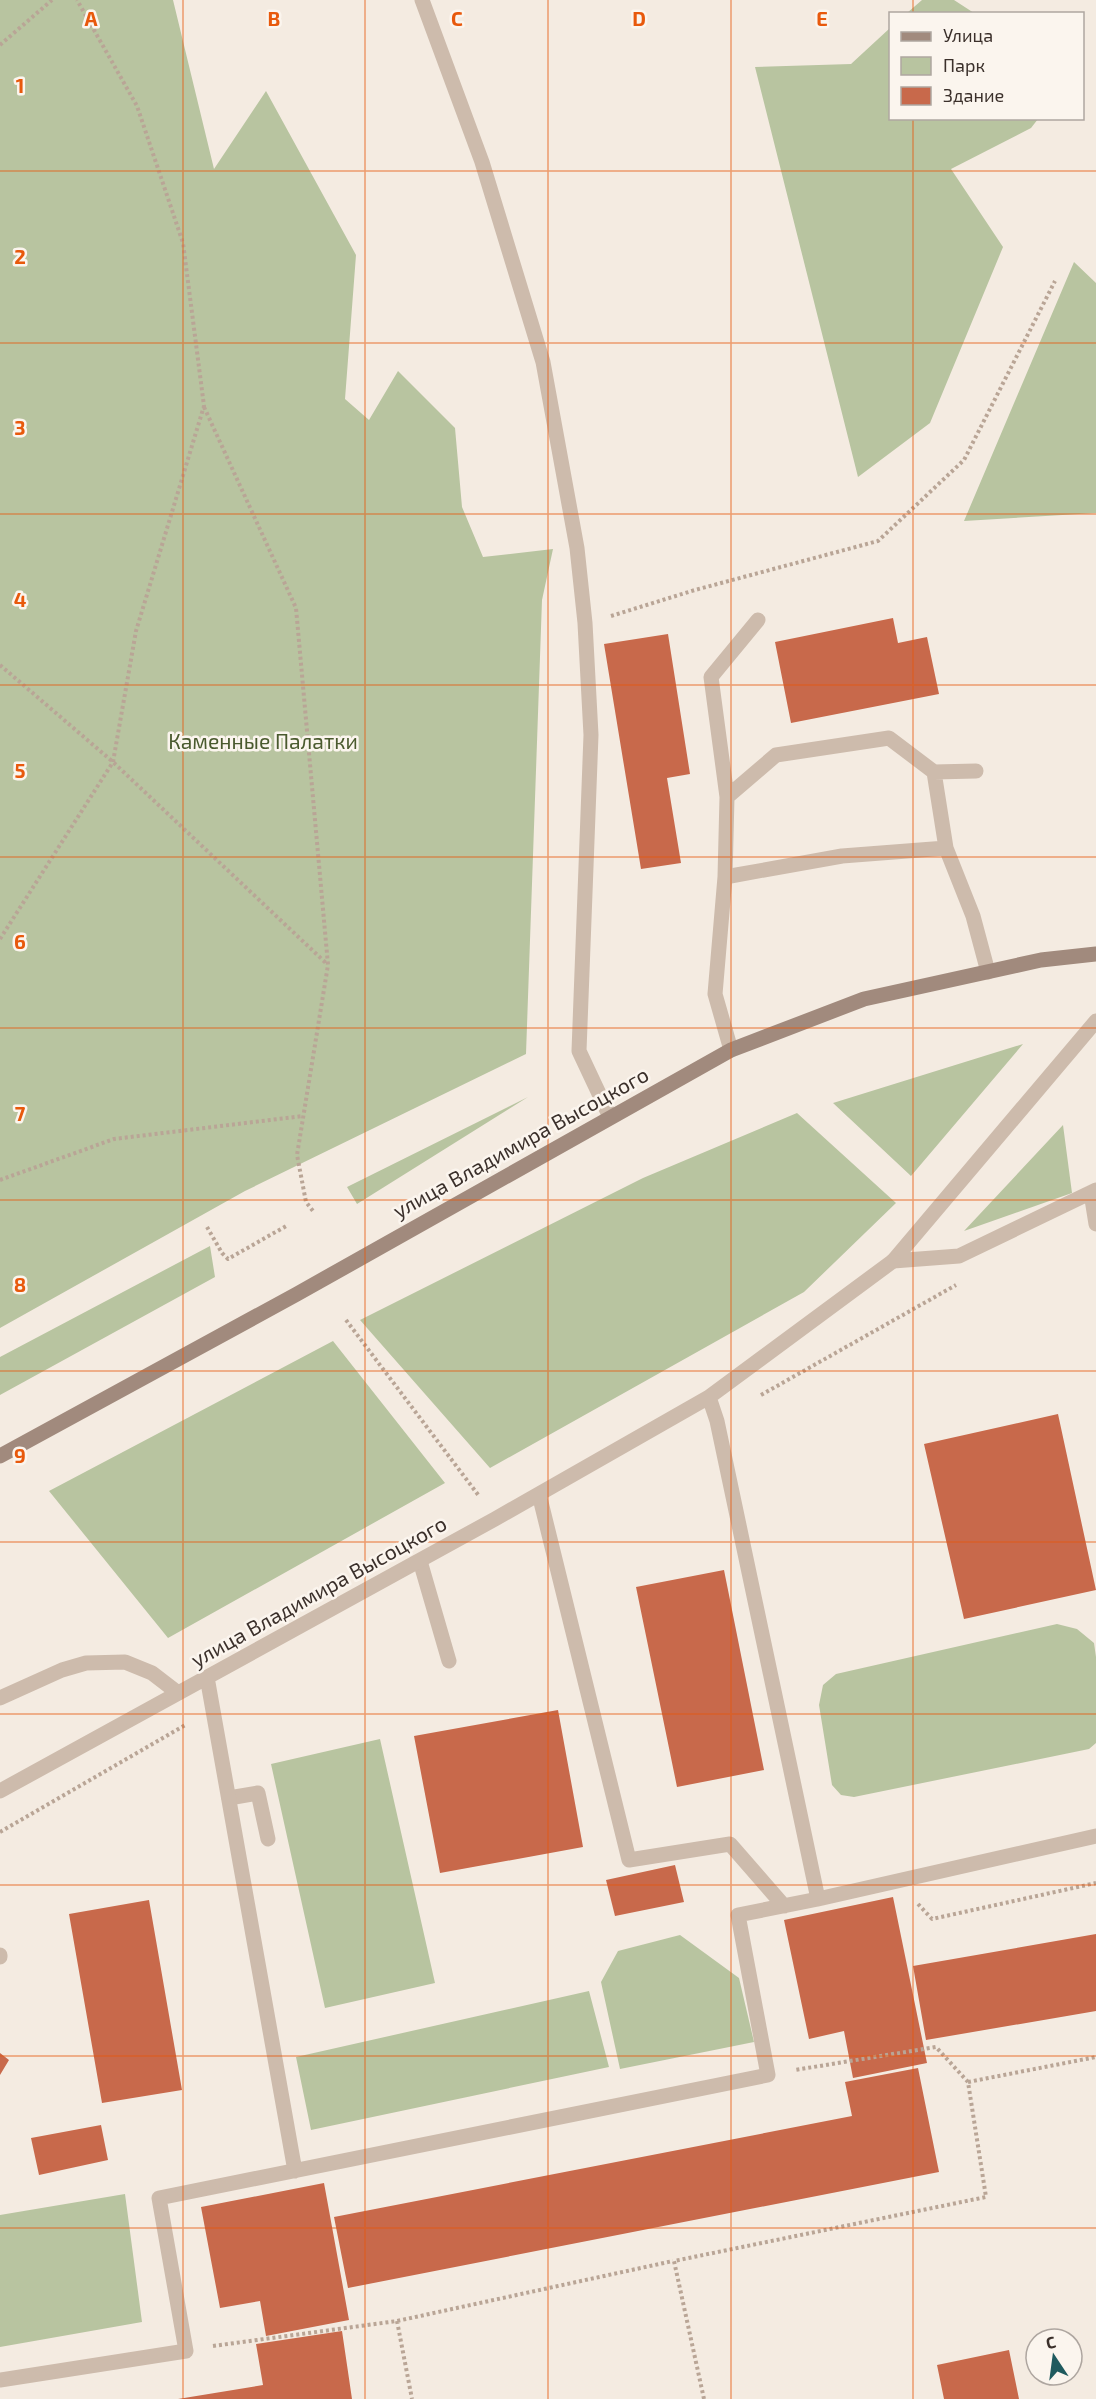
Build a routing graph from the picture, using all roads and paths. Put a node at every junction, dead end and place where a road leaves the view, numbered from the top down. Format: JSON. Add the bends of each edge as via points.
{"nodes":[{"id":1,"x":52,"y":0,"type":"edge"},
{"id":2,"x":77,"y":0,"type":"edge"},
{"id":3,"x":422,"y":0,"type":"edge"},
{"id":4,"x":0,"y":45,"type":"edge"},
{"id":5,"x":1055,"y":281,"type":"dead end"},
{"id":6,"x":204,"y":406,"type":"junction"},
{"id":7,"x":758,"y":620,"type":"dead end"},
{"id":8,"x":585,"y":623,"type":"junction"},
{"id":9,"x":0,"y":665,"type":"edge"},
{"id":10,"x":113,"y":762,"type":"junction"},
{"id":11,"x":976,"y":771,"type":"dead end"},
{"id":12,"x":934,"y":772,"type":"junction"},
{"id":13,"x":727,"y":797,"type":"junction"},
{"id":14,"x":946,"y":848,"type":"junction"},
{"id":15,"x":725,"y":877,"type":"junction"},
{"id":16,"x":0,"y":939,"type":"edge"},
{"id":17,"x":1096,"y":954,"type":"edge"},
{"id":18,"x":328,"y":965,"type":"junction"},
{"id":19,"x":988,"y":972,"type":"junction"},
{"id":20,"x":1096,"y":1021,"type":"edge"},
{"id":21,"x":731,"y":1050,"type":"junction"},
{"id":22,"x":303,"y":1116,"type":"junction"},
{"id":23,"x":610,"y":1117,"type":"junction"},
{"id":24,"x":0,"y":1180,"type":"edge"},
{"id":25,"x":1093,"y":1191,"type":"edge"},
{"id":26,"x":312,"y":1211,"type":"dead end"},
{"id":27,"x":1096,"y":1224,"type":"edge"},
{"id":28,"x":288,"y":1225,"type":"dead end"},
{"id":29,"x":207,"y":1227,"type":"dead end"},
{"id":30,"x":893,"y":1261,"type":"junction"},
{"id":31,"x":964,"y":1280,"type":"dead end"},
{"id":32,"x":346,"y":1320,"type":"dead end"},
{"id":33,"x":709,"y":1397,"type":"junction"},
{"id":34,"x":758,"y":1397,"type":"dead end"},
{"id":35,"x":0,"y":1456,"type":"edge"},
{"id":36,"x":466,"y":1477,"type":"dead end"},
{"id":37,"x":539,"y":1494,"type":"junction"},
{"id":38,"x":420,"y":1561,"type":"junction"},
{"id":39,"x":449,"y":1661,"type":"dead end"},
{"id":40,"x":207,"y":1677,"type":"junction"},
{"id":41,"x":178,"y":1693,"type":"junction"},
{"id":42,"x":0,"y":1698,"type":"edge"},
{"id":43,"x":0,"y":1791,"type":"edge"},
{"id":44,"x":229,"y":1798,"type":"junction"},
{"id":45,"x":1096,"y":1836,"type":"edge"},
{"id":46,"x":268,"y":1839,"type":"dead end"},
{"id":47,"x":897,"y":1881,"type":"junction"},
{"id":48,"x":1096,"y":1882,"type":"edge"},
{"id":49,"x":818,"y":1899,"type":"junction"},
{"id":50,"x":784,"y":1906,"type":"junction"},
{"id":51,"x":1096,"y":2057,"type":"edge"},
{"id":52,"x":768,"y":2075,"type":"junction"},
{"id":53,"x":968,"y":2082,"type":"junction"},
{"id":54,"x":295,"y":2171,"type":"junction"},
{"id":55,"x":674,"y":2261,"type":"junction"},
{"id":56,"x":397,"y":2321,"type":"junction"},
{"id":57,"x":213,"y":2345,"type":"dead end"},
{"id":58,"x":0,"y":2380,"type":"edge"},
{"id":59,"x":412,"y":2399,"type":"edge"},
{"id":60,"x":704,"y":2399,"type":"edge"}],
"edges":[{"from":1,"to":4,"type":"path"},
{"from":2,"to":6,"type":"path","via":[[137,106],[183,243]]},
{"from":3,"to":8,"type":"street","via":[[482,162],[543,362],[577,548]]},
{"from":5,"to":8,"type":"path","via":[[964,460],[878,541]]},
{"from":6,"to":10,"type":"path","via":[[136,631]]},
{"from":6,"to":18,"type":"path","via":[[296,608]]},
{"from":7,"to":13,"type":"street","via":[[711,677]]},
{"from":8,"to":23,"type":"street","via":[[591,735],[579,1051]]},
{"from":9,"to":10,"type":"path"},
{"from":10,"to":16,"type":"path"},
{"from":10,"to":18,"type":"path"},
{"from":11,"to":12,"type":"street"},
{"from":12,"to":13,"type":"street","via":[[889,738],[776,755]]},
{"from":12,"to":14,"type":"street"},
{"from":13,"to":15,"type":"street"},
{"from":14,"to":15,"type":"street","via":[[842,856]]},
{"from":14,"to":19,"type":"street","via":[[973,916]]},
{"from":15,"to":21,"type":"street","via":[[716,994]]},
{"from":17,"to":19,"type":"main road","name":"улица Владимира Высоцкого","via":[[1041,960]]},
{"from":18,"to":22,"type":"path"},
{"from":19,"to":21,"type":"main road","name":"улица Владимира Высоцкого","via":[[864,999]]},
{"from":20,"to":30,"type":"street","name":"улица Владимира Высоцкого"},
{"from":21,"to":23,"type":"main road","name":"улица Владимира Высоцкого"},
{"from":22,"to":24,"type":"path","via":[[114,1139]]},
{"from":22,"to":26,"type":"path","via":[[297,1155],[306,1202]]},
{"from":23,"to":35,"type":"main road","name":"улица Владимира Высоцкого"},
{"from":25,"to":27,"type":"street"},
{"from":25,"to":30,"type":"street","via":[[959,1256]]},
{"from":28,"to":29,"type":"path","via":[[228,1259]]},
{"from":30,"to":33,"type":"street","name":"улица Владимира Высоцкого"},
{"from":31,"to":34,"type":"path"},
{"from":32,"to":36,"type":"path"},
{"from":33,"to":37,"type":"street","name":"улица Владимира Высоцкого"},
{"from":33,"to":49,"type":"street"},
{"from":37,"to":38,"type":"street","name":"улица Владимира Высоцкого"},
{"from":37,"to":50,"type":"street","via":[[629,1860],[730,1844]]},
{"from":38,"to":39,"type":"street"},
{"from":38,"to":40,"type":"street","name":"улица Владимира Высоцкого"},
{"from":40,"to":41,"type":"street","name":"улица Владимира Высоцкого"},
{"from":40,"to":44,"type":"street"},
{"from":41,"to":42,"type":"street","via":[[152,1673],[125,1662],[62,1670]]},
{"from":41,"to":43,"type":"street","name":"улица Владимира Высоцкого"},
{"from":44,"to":46,"type":"street","via":[[258,1793]]},
{"from":44,"to":54,"type":"street"},
{"from":45,"to":47,"type":"street"},
{"from":47,"to":48,"type":"path","via":[[932,1919]]},
{"from":47,"to":49,"type":"street"},
{"from":49,"to":50,"type":"street"},
{"from":50,"to":52,"type":"street","via":[[738,1916]]},
{"from":51,"to":53,"type":"path"},
{"from":52,"to":53,"type":"path","via":[[936,2047]]},
{"from":52,"to":54,"type":"street"},
{"from":53,"to":55,"type":"path","via":[[986,2197]]},
{"from":54,"to":58,"type":"street","via":[[159,2198],[186,2352]]},
{"from":55,"to":56,"type":"path"},
{"from":55,"to":60,"type":"path"},
{"from":56,"to":57,"type":"path"},
{"from":56,"to":59,"type":"path"}]}
